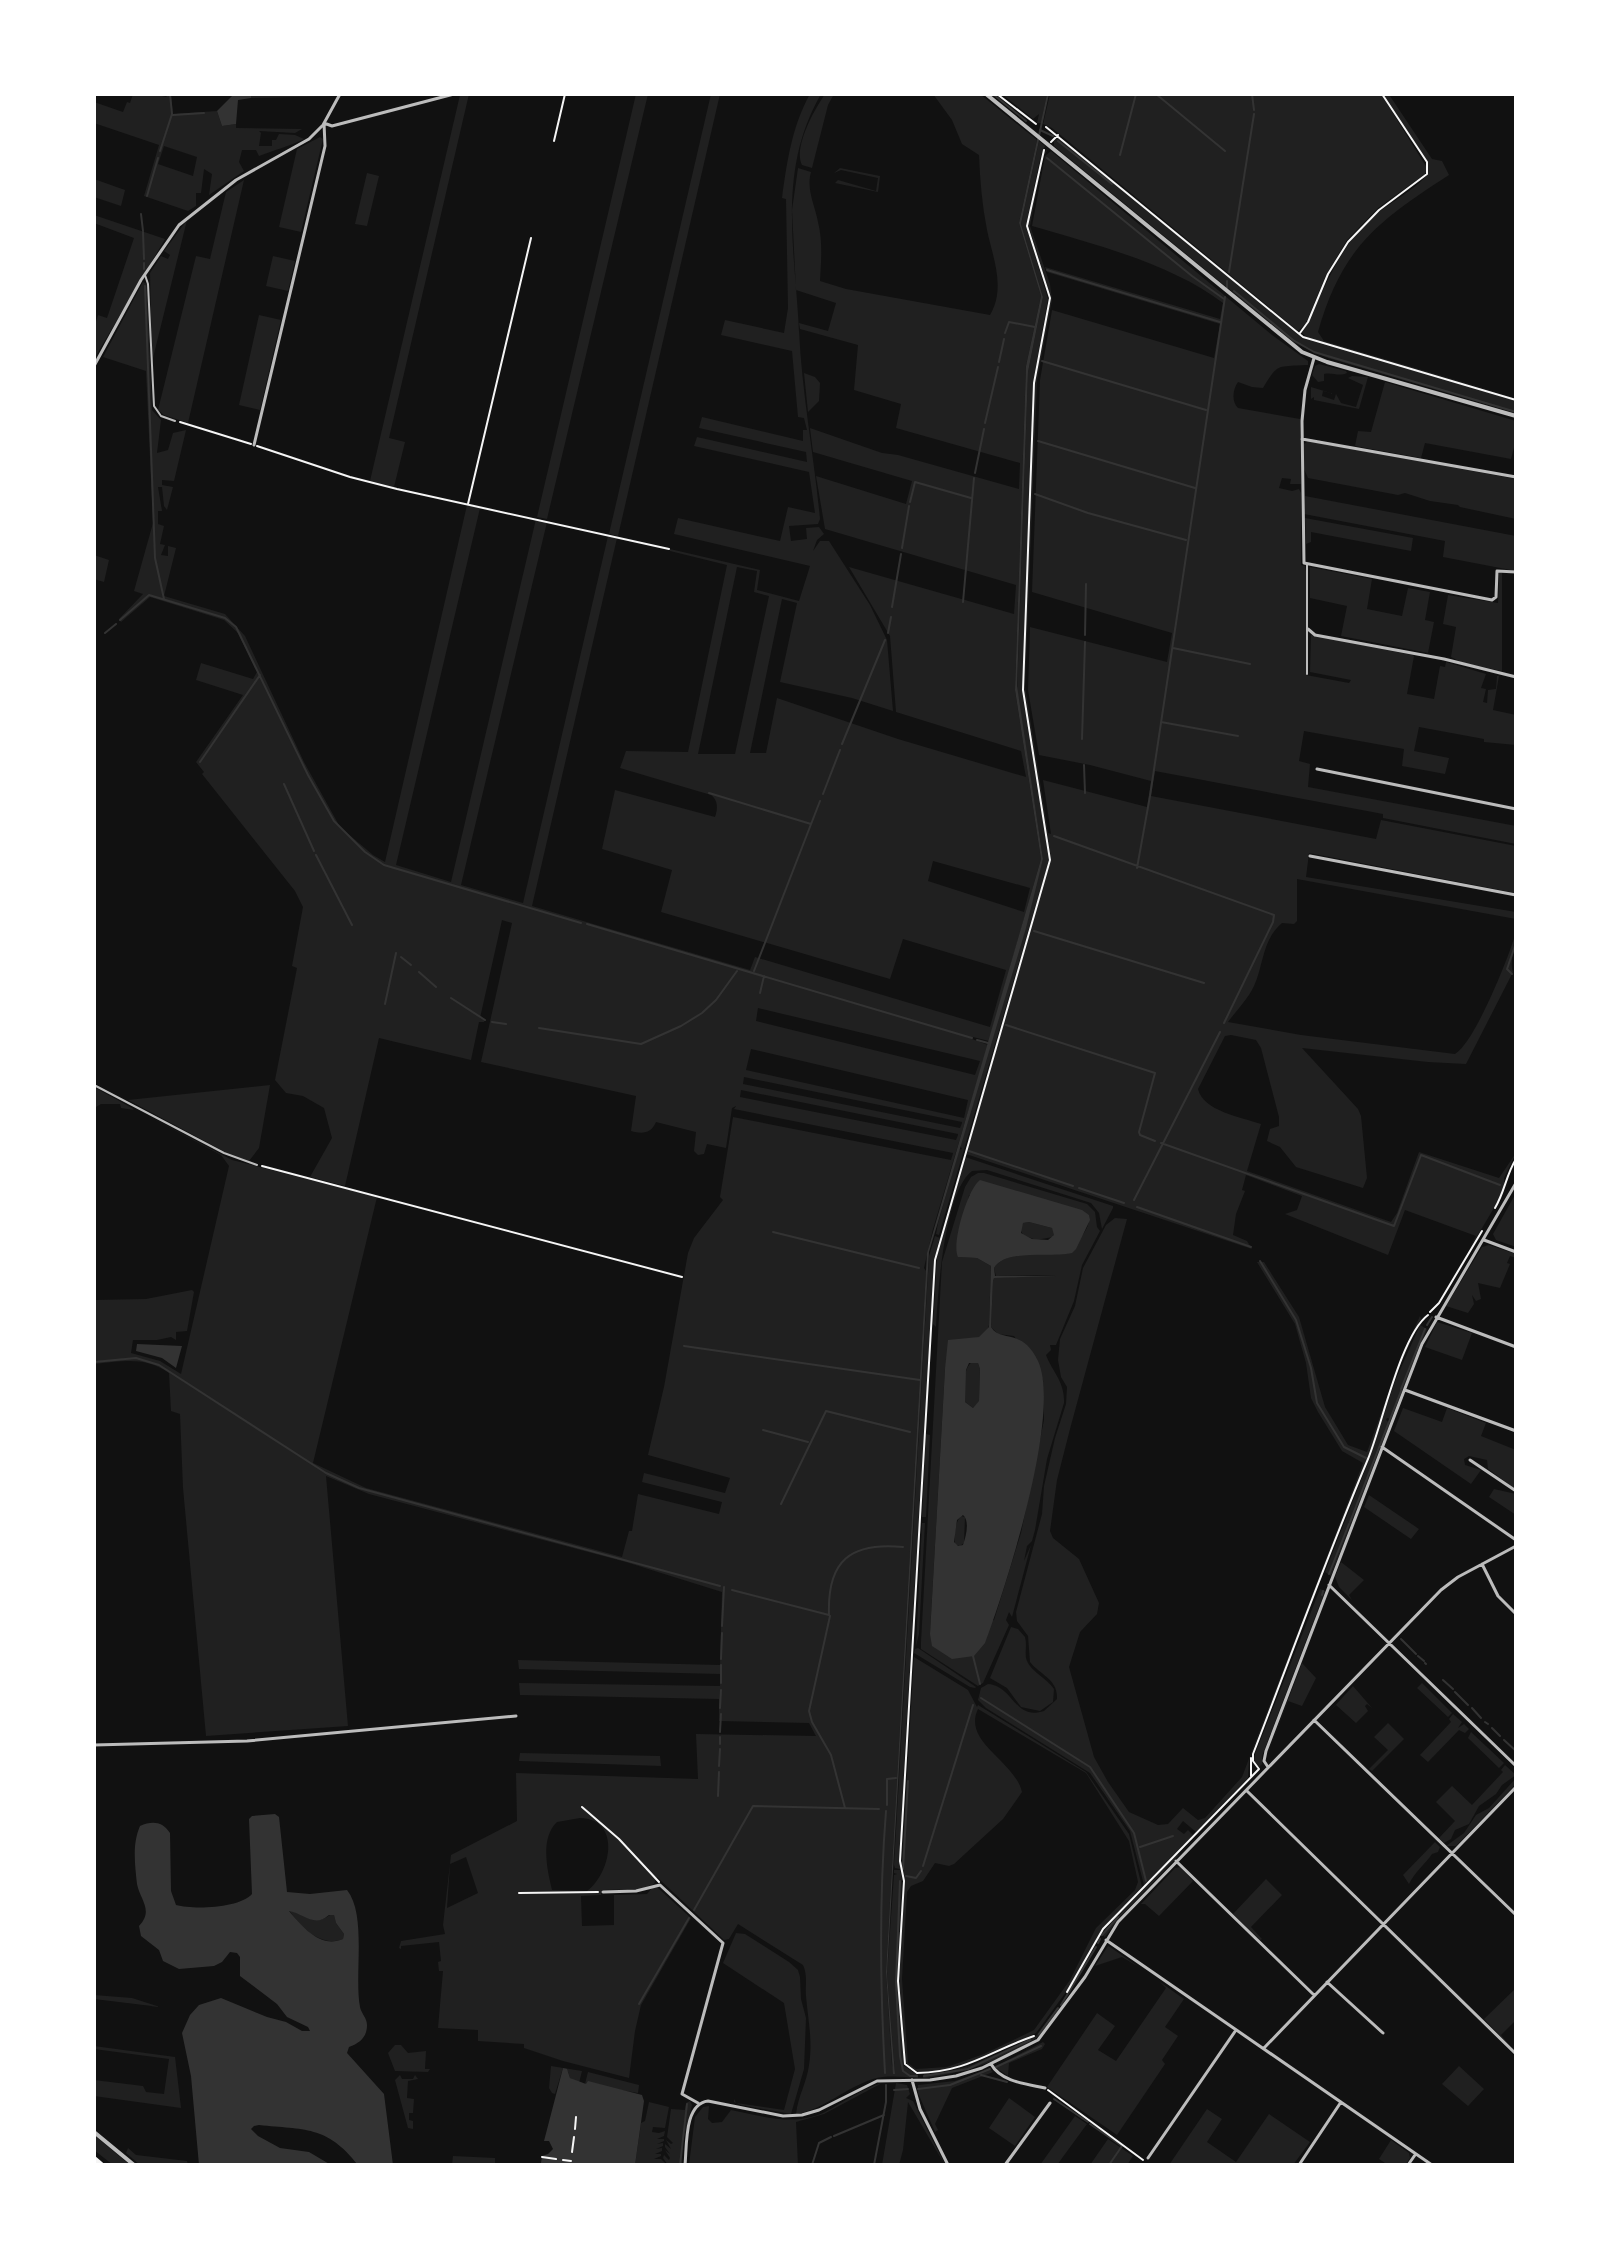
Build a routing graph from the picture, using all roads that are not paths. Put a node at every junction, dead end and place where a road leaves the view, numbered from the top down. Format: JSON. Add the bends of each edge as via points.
{"nodes":[{"id":1,"x":340,"y":94,"type":"edge"},
{"id":2,"x":454,"y":94,"type":"edge"},
{"id":3,"x":986,"y":94,"type":"edge"},
{"id":4,"x":324,"y":123,"type":"junction"},
{"id":5,"x":145,"y":274,"type":"junction"},
{"id":6,"x":1314,"y":358,"type":"junction"},
{"id":7,"x":94,"y":366,"type":"edge"},
{"id":8,"x":1516,"y":416,"type":"edge"},
{"id":9,"x":175,"y":421,"type":"road end"},
{"id":10,"x":1302,"y":439,"type":"junction"},
{"id":11,"x":254,"y":445,"type":"road end"},
{"id":12,"x":1516,"y":477,"type":"edge"},
{"id":13,"x":1307,"y":564,"type":"junction"},
{"id":14,"x":1516,"y":572,"type":"edge"},
{"id":15,"x":1308,"y":629,"type":"junction"},
{"id":16,"x":1307,"y":674,"type":"dead end"},
{"id":17,"x":1516,"y":677,"type":"edge"},
{"id":18,"x":1317,"y":769,"type":"dead end"},
{"id":19,"x":1516,"y":809,"type":"edge"},
{"id":20,"x":1310,"y":856,"type":"dead end"},
{"id":21,"x":1516,"y":895,"type":"edge"},
{"id":22,"x":1516,"y":958,"type":"edge"},
{"id":23,"x":1516,"y":969,"type":"edge"},
{"id":24,"x":94,"y":1085,"type":"edge"},
{"id":25,"x":257,"y":1165,"type":"road end"},
{"id":26,"x":1516,"y":1183,"type":"edge"},
{"id":27,"x":1484,"y":1240,"type":"junction"},
{"id":28,"x":1516,"y":1252,"type":"edge"},
{"id":29,"x":1436,"y":1317,"type":"junction"},
{"id":30,"x":1516,"y":1347,"type":"edge"},
{"id":31,"x":1405,"y":1390,"type":"junction"},
{"id":32,"x":1516,"y":1431,"type":"edge"},
{"id":33,"x":1382,"y":1447,"type":"junction"},
{"id":34,"x":1470,"y":1460,"type":"dead end"},
{"id":35,"x":1516,"y":1491,"type":"edge"},
{"id":36,"x":1516,"y":1543,"type":"edge"},
{"id":37,"x":1482,"y":1564,"type":"junction"},
{"id":38,"x":1329,"y":1585,"type":"junction"},
{"id":39,"x":1516,"y":1614,"type":"edge"},
{"id":40,"x":1390,"y":1643,"type":"junction"},
{"id":41,"x":516,"y":1716,"type":"dead end"},
{"id":42,"x":1314,"y":1720,"type":"junction"},
{"id":43,"x":94,"y":1745,"type":"edge"},
{"id":44,"x":1516,"y":1766,"type":"edge"},
{"id":45,"x":1268,"y":1767,"type":"junction"},
{"id":46,"x":1516,"y":1787,"type":"edge"},
{"id":47,"x":1246,"y":1790,"type":"junction"},
{"id":48,"x":1451,"y":1853,"type":"junction"},
{"id":49,"x":1176,"y":1861,"type":"junction"},
{"id":50,"x":603,"y":1892,"type":"road end"},
{"id":51,"x":1516,"y":1915,"type":"edge"},
{"id":52,"x":1383,"y":1924,"type":"junction"},
{"id":53,"x":1106,"y":1940,"type":"junction"},
{"id":54,"x":1327,"y":1982,"type":"junction"},
{"id":55,"x":1315,"y":1995,"type":"junction"},
{"id":56,"x":1236,"y":2030,"type":"junction"},
{"id":57,"x":1383,"y":2033,"type":"dead end"},
{"id":58,"x":1264,"y":2048,"type":"junction"},
{"id":59,"x":1516,"y":2054,"type":"edge"},
{"id":60,"x":991,"y":2064,"type":"junction"},
{"id":61,"x":912,"y":2080,"type":"junction"},
{"id":62,"x":1045,"y":2088,"type":"road end"},
{"id":63,"x":1341,"y":2102,"type":"junction"},
{"id":64,"x":698,"y":2103,"type":"junction"},
{"id":65,"x":1050,"y":2103,"type":"dead end"},
{"id":66,"x":94,"y":2132,"type":"edge"},
{"id":67,"x":1416,"y":2153,"type":"junction"},
{"id":68,"x":94,"y":2159,"type":"edge"},
{"id":69,"x":1147,"y":2160,"type":"road end"},
{"id":70,"x":101,"y":2165,"type":"edge"},
{"id":71,"x":134,"y":2165,"type":"edge"},
{"id":72,"x":685,"y":2165,"type":"edge"},
{"id":73,"x":948,"y":2165,"type":"edge"},
{"id":74,"x":1005,"y":2165,"type":"edge"},
{"id":75,"x":1299,"y":2165,"type":"edge"},
{"id":76,"x":1408,"y":2165,"type":"edge"},
{"id":77,"x":1432,"y":2165,"type":"edge"}],
"edges":[{"from":1,"to":4,"type":"street"},
{"from":2,"to":4,"type":"street","via":[[332,126]]},
{"from":3,"to":6,"type":"street","via":[[1267,326]]},
{"from":4,"to":5,"type":"street","via":[[309,139],[251,170],[193,212]]},
{"from":4,"to":11,"type":"street","via":[[325,146]]},
{"from":5,"to":7,"type":"street"},
{"from":5,"to":9,"type":"lane","via":[[154,406],[161,416]]},
{"from":6,"to":8,"type":"street"},
{"from":6,"to":10,"type":"street","via":[[1305,390]]},
{"from":10,"to":12,"type":"street"},
{"from":10,"to":13,"type":"street"},
{"from":13,"to":14,"type":"street","via":[[1494,600],[1497,571]]},
{"from":13,"to":15,"type":"lane"},
{"from":15,"to":16,"type":"lane"},
{"from":15,"to":17,"type":"street","via":[[1315,635]]},
{"from":18,"to":19,"type":"street"},
{"from":20,"to":21,"type":"street"},
{"from":22,"to":23,"type":"street"},
{"from":24,"to":25,"type":"lane"},
{"from":26,"to":27,"type":"street"},
{"from":27,"to":28,"type":"street"},
{"from":27,"to":29,"type":"street"},
{"from":29,"to":30,"type":"street"},
{"from":29,"to":31,"type":"street"},
{"from":31,"to":32,"type":"street"},
{"from":31,"to":33,"type":"street"},
{"from":33,"to":36,"type":"street"},
{"from":33,"to":38,"type":"street"},
{"from":34,"to":35,"type":"street"},
{"from":36,"to":37,"type":"street"},
{"from":37,"to":39,"type":"street","via":[[1498,1596]]},
{"from":37,"to":40,"type":"street","via":[[1449,1583]]},
{"from":38,"to":40,"type":"street"},
{"from":38,"to":45,"type":"street","via":[[1266,1751]]},
{"from":40,"to":42,"type":"street"},
{"from":40,"to":44,"type":"street"},
{"from":41,"to":43,"type":"street","via":[[247,1741]]},
{"from":42,"to":45,"type":"street"},
{"from":42,"to":48,"type":"street"},
{"from":45,"to":47,"type":"street"},
{"from":46,"to":48,"type":"street"},
{"from":47,"to":49,"type":"street"},
{"from":47,"to":52,"type":"street"},
{"from":48,"to":51,"type":"street"},
{"from":48,"to":52,"type":"street"},
{"from":49,"to":53,"type":"street"},
{"from":49,"to":55,"type":"street"},
{"from":50,"to":64,"type":"street","via":[[660,1885],[724,1944],[682,2094]]},
{"from":52,"to":54,"type":"street"},
{"from":52,"to":59,"type":"street"},
{"from":53,"to":56,"type":"street"},
{"from":53,"to":60,"type":"street","via":[[1044,2035]]},
{"from":54,"to":55,"type":"street"},
{"from":54,"to":57,"type":"street"},
{"from":55,"to":58,"type":"street"},
{"from":56,"to":58,"type":"street"},
{"from":56,"to":69,"type":"street"},
{"from":58,"to":63,"type":"street"},
{"from":60,"to":61,"type":"street","via":[[950,2078]]},
{"from":60,"to":62,"type":"street","via":[[1007,2078]]},
{"from":61,"to":64,"type":"street","via":[[874,2081],[800,2116]]},
{"from":61,"to":73,"type":"street","via":[[921,2112]]},
{"from":63,"to":67,"type":"street"},
{"from":63,"to":75,"type":"street"},
{"from":64,"to":72,"type":"street"},
{"from":65,"to":74,"type":"street"},
{"from":66,"to":71,"type":"street"},
{"from":67,"to":76,"type":"street"},
{"from":67,"to":77,"type":"street"},
{"from":68,"to":70,"type":"highway"}]}
